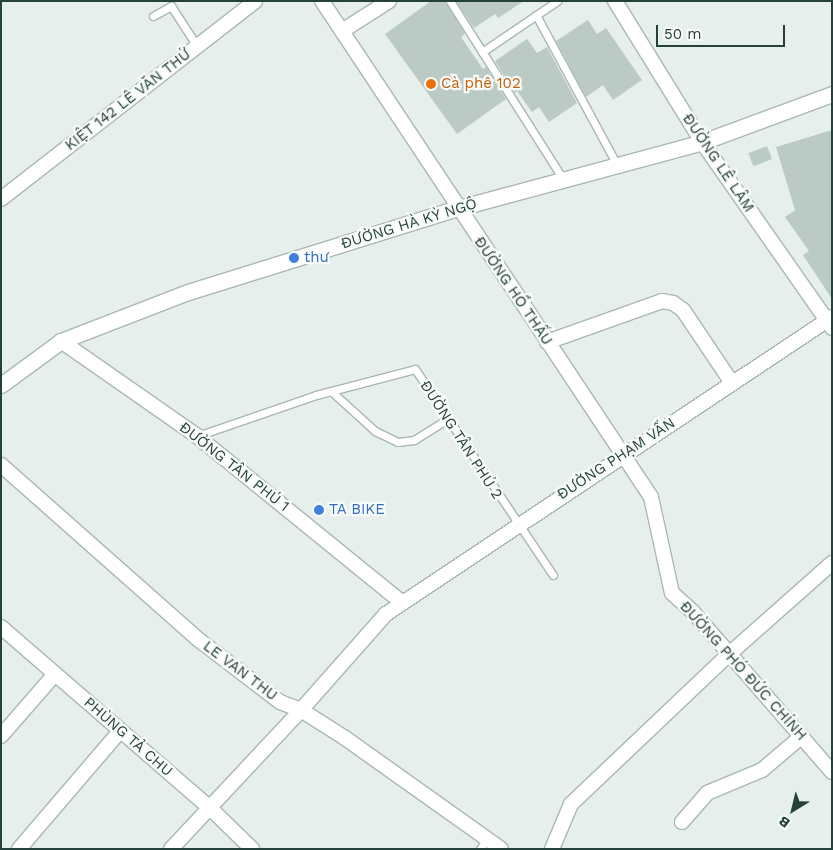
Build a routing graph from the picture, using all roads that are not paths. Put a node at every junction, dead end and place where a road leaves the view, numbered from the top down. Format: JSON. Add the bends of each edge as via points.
{"nodes":[{"id":1,"x":256,"y":1,"type":"edge"},
{"id":2,"x":322,"y":1,"type":"edge"},
{"id":3,"x":389,"y":1,"type":"edge"},
{"id":4,"x":450,"y":1,"type":"edge"},
{"id":5,"x":557,"y":1,"type":"edge"},
{"id":6,"x":619,"y":2,"type":"edge"},
{"id":7,"x":173,"y":3,"type":"edge"},
{"id":8,"x":536,"y":15,"type":"junction"},
{"id":9,"x":153,"y":16,"type":"dead end"},
{"id":10,"x":342,"y":31,"type":"junction"},
{"id":11,"x":197,"y":46,"type":"junction"},
{"id":12,"x":482,"y":52,"type":"junction"},
{"id":13,"x":832,"y":94,"type":"edge"},
{"id":14,"x":702,"y":142,"type":"junction"},
{"id":15,"x":617,"y":165,"type":"junction"},
{"id":16,"x":563,"y":180,"type":"junction"},
{"id":17,"x":1,"y":199,"type":"edge"},
{"id":18,"x":458,"y":208,"type":"junction"},
{"id":19,"x":830,"y":322,"type":"edge"},
{"id":20,"x":61,"y":341,"type":"junction"},
{"id":21,"x":547,"y":342,"type":"junction"},
{"id":22,"x":732,"y":383,"type":"junction"},
{"id":23,"x":1,"y":385,"type":"edge"},
{"id":24,"x":331,"y":391,"type":"junction"},
{"id":25,"x":448,"y":419,"type":"junction"},
{"id":26,"x":197,"y":436,"type":"junction"},
{"id":27,"x":622,"y":455,"type":"junction"},
{"id":28,"x":1,"y":465,"type":"edge"},
{"id":29,"x":516,"y":524,"type":"junction"},
{"id":30,"x":832,"y":563,"type":"edge"},
{"id":31,"x":553,"y":575,"type":"dead end"},
{"id":32,"x":401,"y":602,"type":"junction"},
{"id":33,"x":1,"y":627,"type":"edge"},
{"id":34,"x":728,"y":655,"type":"junction"},
{"id":35,"x":56,"y":674,"type":"junction"},
{"id":36,"x":301,"y":710,"type":"junction"},
{"id":37,"x":120,"y":731,"type":"junction"},
{"id":38,"x":1,"y":736,"type":"edge"},
{"id":39,"x":802,"y":736,"type":"junction"},
{"id":40,"x":832,"y":772,"type":"edge"},
{"id":41,"x":208,"y":806,"type":"junction"},
{"id":42,"x":682,"y":822,"type":"dead end"},
{"id":43,"x":483,"y":844,"type":"edge"},
{"id":44,"x":19,"y":849,"type":"edge"},
{"id":45,"x":171,"y":849,"type":"edge"},
{"id":46,"x":252,"y":849,"type":"edge"},
{"id":47,"x":501,"y":849,"type":"edge"},
{"id":48,"x":552,"y":849,"type":"edge"}],
"edges":[{"from":1,"to":11,"type":"street","name":"KIỆT 142 LÊ VĂN THỨ"},
{"from":2,"to":10,"type":"street","name":"ĐƯỜNG HỒ THẤU"},
{"from":3,"to":10,"type":"street"},
{"from":4,"to":12,"type":"lane"},
{"from":5,"to":8,"type":"lane"},
{"from":6,"to":14,"type":"street","name":"ĐƯỜNG LÊ LÂM"},
{"from":7,"to":9,"type":"lane"},
{"from":7,"to":11,"type":"lane"},
{"from":8,"to":12,"type":"lane"},
{"from":8,"to":15,"type":"lane"},
{"from":10,"to":18,"type":"street","name":"ĐƯỜNG HỒ THẤU"},
{"from":11,"to":17,"type":"street","name":"KIỆT 142 LÊ VĂN THỨ"},
{"from":12,"to":16,"type":"lane"},
{"from":13,"to":14,"type":"street","name":"ĐƯỜNG HÀ KỲ NGỘ"},
{"from":14,"to":15,"type":"street","name":"ĐƯỜNG HÀ KỲ NGỘ"},
{"from":14,"to":19,"type":"street","name":"ĐƯỜNG LÊ LÂM"},
{"from":15,"to":16,"type":"street","name":"ĐƯỜNG HÀ KỲ NGỘ"},
{"from":16,"to":18,"type":"street","name":"ĐƯỜNG HÀ KỲ NGỘ"},
{"from":18,"to":20,"type":"street","name":"ĐƯỜNG HÀ KỲ NGỘ","via":[[188,292]]},
{"from":18,"to":21,"type":"street","name":"ĐƯỜNG HỒ THẤU"},
{"from":19,"to":22,"type":"street","name":"ĐƯỜNG PHẠM VẤN"},
{"from":20,"to":23,"type":"street","name":"ĐƯỜNG HÀ KỲ NGỘ"},
{"from":20,"to":26,"type":"street","name":"ĐƯỜNG TÂN PHÚ 1"},
{"from":21,"to":22,"type":"street","via":[[662,301],[673,303],[683,310]]},
{"from":21,"to":27,"type":"street","name":"ĐƯỜNG HỒ THẤU"},
{"from":22,"to":27,"type":"street","name":"ĐƯỜNG PHẠM VẤN"},
{"from":24,"to":25,"type":"lane","via":[[375,431],[398,442],[414,440]]},
{"from":24,"to":25,"type":"lane","name":"ĐƯỜNG TÂN PHÚ 2","via":[[415,369]]},
{"from":24,"to":26,"type":"lane","name":"ĐƯỜNG TÂN PHÚ 2"},
{"from":25,"to":29,"type":"lane","name":"ĐƯỜNG TÂN PHÚ 2"},
{"from":26,"to":32,"type":"street","name":"ĐƯỜNG TÂN PHÚ 1"},
{"from":27,"to":29,"type":"street","name":"ĐƯỜNG PHẠM VẤN"},
{"from":27,"to":34,"type":"street","name":"ĐƯỜNG PHÓ ĐỨC CHÍNH","via":[[651,498],[672,593],[693,612]]},
{"from":28,"to":36,"type":"street","name":"LE VAN THU","via":[[199,640],[280,702]]},
{"from":29,"to":31,"type":"lane","name":"ĐƯỜNG TÂN PHÚ 2"},
{"from":29,"to":32,"type":"street","name":"ĐƯỜNG PHẠM VẤN"},
{"from":30,"to":34,"type":"street"},
{"from":32,"to":36,"type":"street","name":"ĐƯỜNG PHẠM VẤN","via":[[372,628]]},
{"from":33,"to":35,"type":"street","name":"PHÙNG TẢ CHU"},
{"from":34,"to":39,"type":"street","name":"ĐƯỜNG PHÓ ĐỨC CHÍNH"},
{"from":34,"to":48,"type":"street","via":[[571,804]]},
{"from":35,"to":37,"type":"street","name":"PHÙNG TẢ CHU"},
{"from":35,"to":38,"type":"street"},
{"from":36,"to":41,"type":"street","name":"ĐƯỜNG PHẠM VẤN"},
{"from":36,"to":43,"type":"street","name":"LE VAN THU"},
{"from":37,"to":41,"type":"street","name":"PHÙNG TẢ CHU"},
{"from":37,"to":44,"type":"street"},
{"from":39,"to":40,"type":"street","name":"ĐƯỜNG PHÓ ĐỨC CHÍNH"},
{"from":39,"to":42,"type":"street","via":[[762,770],[707,792]]},
{"from":41,"to":45,"type":"street"},
{"from":41,"to":46,"type":"street","name":"PHÙNG TẢ CHU"},
{"from":43,"to":47,"type":"street","name":"LE VAN THU"}]}
